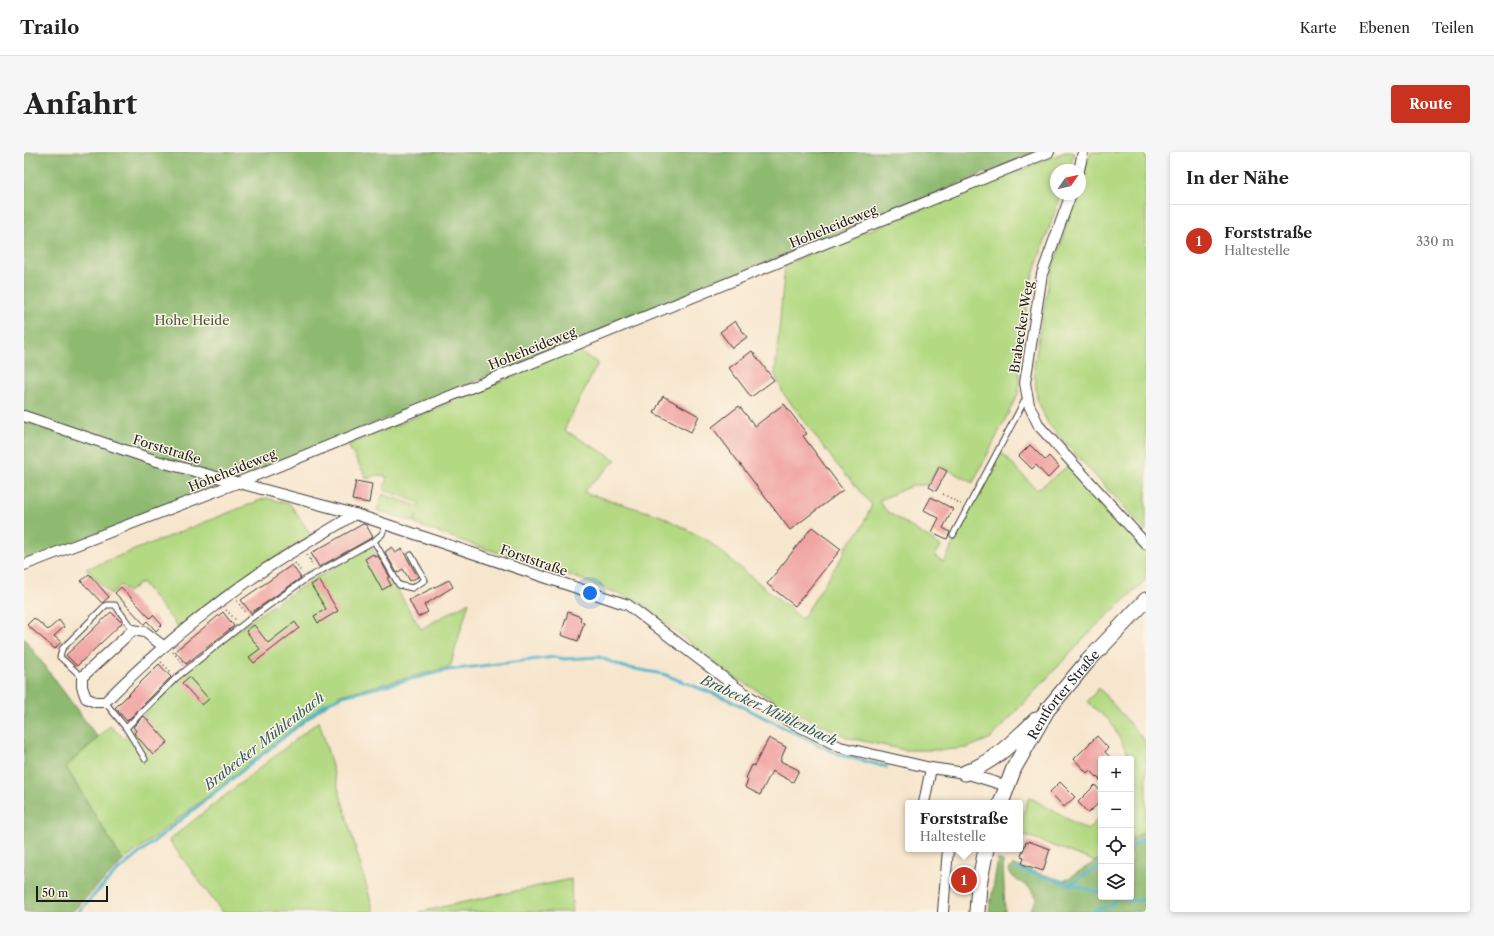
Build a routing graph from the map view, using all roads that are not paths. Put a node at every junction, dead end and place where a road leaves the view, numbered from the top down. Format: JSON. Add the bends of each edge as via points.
{"nodes":[{"id":1,"x":1049,"y":152,"type":"edge"},
{"id":2,"x":1083,"y":152,"type":"edge"},
{"id":3,"x":1080,"y":164,"type":"edge"},
{"id":4,"x":1069,"y":200,"type":"edge"},
{"id":5,"x":1027,"y":395,"type":"junction"},
{"id":6,"x":24,"y":416,"type":"edge"},
{"id":7,"x":237,"y":483,"type":"junction"},
{"id":8,"x":355,"y":514,"type":"junction"},
{"id":9,"x":386,"y":524,"type":"junction"},
{"id":10,"x":953,"y":535,"type":"dead end"},
{"id":11,"x":374,"y":541,"type":"junction"},
{"id":12,"x":1146,"y":544,"type":"edge"},
{"id":13,"x":411,"y":554,"type":"dead end"},
{"id":14,"x":24,"y":565,"type":"edge"},
{"id":15,"x":1146,"y":600,"type":"edge"},
{"id":16,"x":133,"y":630,"type":"junction"},
{"id":17,"x":165,"y":645,"type":"junction"},
{"id":18,"x":82,"y":677,"type":"junction"},
{"id":19,"x":105,"y":702,"type":"junction"},
{"id":20,"x":1047,"y":710,"type":"junction"},
{"id":21,"x":126,"y":728,"type":"junction"},
{"id":22,"x":145,"y":759,"type":"dead end"},
{"id":23,"x":931,"y":768,"type":"junction"},
{"id":24,"x":965,"y":773,"type":"junction"},
{"id":25,"x":1006,"y":786,"type":"junction"},
{"id":26,"x":925,"y":800,"type":"edge"},
{"id":27,"x":1002,"y":800,"type":"edge"},
{"id":28,"x":948,"y":852,"type":"edge"},
{"id":29,"x":985,"y":852,"type":"edge"},
{"id":30,"x":943,"y":912,"type":"edge"},
{"id":31,"x":977,"y":912,"type":"edge"}],
"edges":[{"from":1,"to":7,"type":"street","name":"Hoheheideweg"},
{"from":2,"to":3,"type":"street"},
{"from":4,"to":5,"type":"street","name":"Brabecker Weg","via":[[1042,274],[1025,383]]},
{"from":5,"to":10,"type":"lane"},
{"from":5,"to":12,"type":"street","name":"Brabecker Weg","via":[[1039,426]]},
{"from":6,"to":7,"type":"street","name":"Forststraße","via":[[157,461]]},
{"from":7,"to":8,"type":"street","name":"Forststraße"},
{"from":7,"to":14,"type":"street","name":"Hoheheideweg"},
{"from":8,"to":9,"type":"street","name":"Forststraße"},
{"from":8,"to":17,"type":"street","via":[[232,593]]},
{"from":9,"to":11,"type":"lane","via":[[382,534]]},
{"from":9,"to":23,"type":"street","name":"Forststraße","via":[[628,605],[737,688],[777,715],[840,747]]},
{"from":11,"to":13,"type":"lane","via":[[399,585],[412,588],[425,580]]},
{"from":11,"to":21,"type":"lane","via":[[306,579],[250,619],[186,669]]},
{"from":15,"to":20,"type":"main road","name":"Rentforter Straße","via":[[1087,662]]},
{"from":16,"to":17,"type":"street","via":[[145,632]]},
{"from":16,"to":18,"type":"street"},
{"from":16,"to":18,"type":"lane","via":[[115,605],[106,605],[62,649],[60,657]]},
{"from":17,"to":19,"type":"street"},
{"from":18,"to":19,"type":"street","via":[[82,688],[86,698]]},
{"from":19,"to":21,"type":"lane"},
{"from":20,"to":24,"type":"main road","via":[[1006,749],[985,765]]},
{"from":20,"to":25,"type":"main road","name":"Rentforter Straße"},
{"from":21,"to":22,"type":"lane"},
{"from":23,"to":24,"type":"street","name":"Forststraße"},
{"from":23,"to":26,"type":"street"},
{"from":24,"to":25,"type":"street","name":"Forststraße"},
{"from":25,"to":27,"type":"main road","name":"Rentforter Straße"},
{"from":28,"to":30,"type":"street"},
{"from":29,"to":31,"type":"main road"}]}
